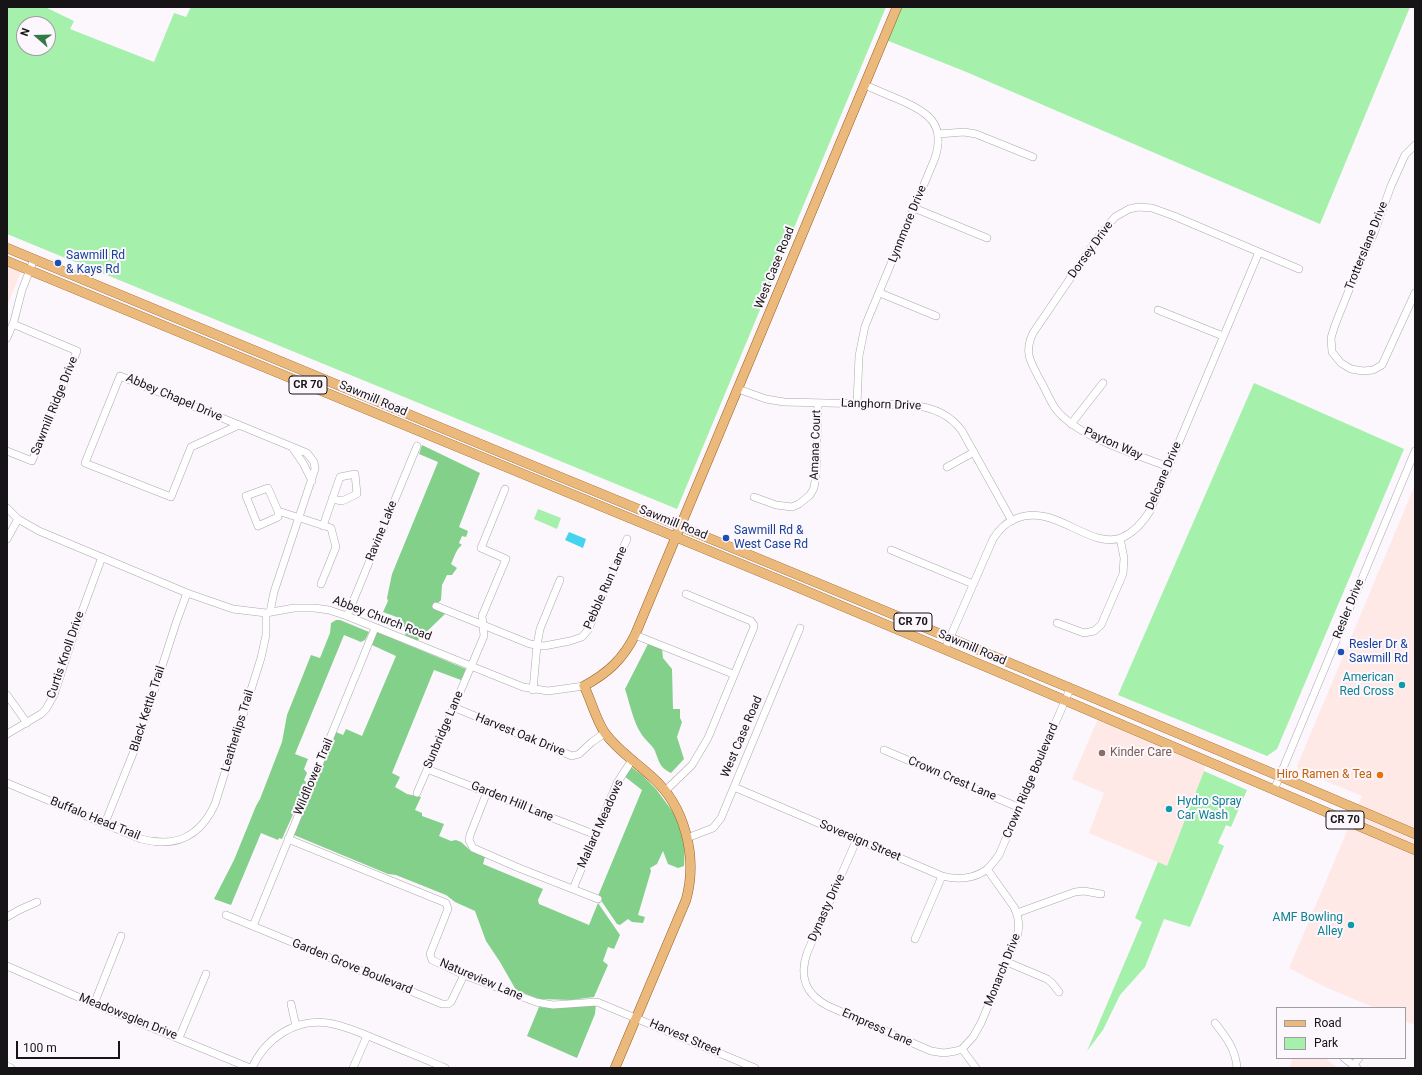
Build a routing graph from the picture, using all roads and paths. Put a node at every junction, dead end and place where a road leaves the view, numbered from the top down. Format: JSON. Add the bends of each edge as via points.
{"nodes":[{"id":1,"x":896,"y":7,"type":"edge"},
{"id":2,"x":865,"y":85,"type":"junction"},
{"id":3,"x":938,"y":134,"type":"junction"},
{"id":4,"x":1415,"y":145,"type":"edge"},
{"id":5,"x":1033,"y":157,"type":"dead end"},
{"id":6,"x":914,"y":208,"type":"junction"},
{"id":7,"x":987,"y":238,"type":"dead end"},
{"id":8,"x":7,"y":248,"type":"edge"},
{"id":9,"x":1259,"y":252,"type":"junction"},
{"id":10,"x":34,"y":259,"type":"junction"},
{"id":11,"x":7,"y":261,"type":"edge"},
{"id":12,"x":1299,"y":269,"type":"dead end"},
{"id":13,"x":30,"y":270,"type":"junction"},
{"id":14,"x":880,"y":293,"type":"junction"},
{"id":15,"x":1415,"y":293,"type":"edge"},
{"id":16,"x":1158,"y":310,"type":"dead end"},
{"id":17,"x":936,"y":316,"type":"dead end"},
{"id":18,"x":13,"y":324,"type":"junction"},
{"id":19,"x":1223,"y":336,"type":"junction"},
{"id":20,"x":7,"y":338,"type":"edge"},
{"id":21,"x":1036,"y":373,"type":"joint"},
{"id":22,"x":1103,"y":383,"type":"dead end"},
{"id":23,"x":738,"y":389,"type":"junction"},
{"id":24,"x":818,"y":403,"type":"junction"},
{"id":25,"x":857,"y":404,"type":"junction"},
{"id":26,"x":1071,"y":424,"type":"junction"},
{"id":27,"x":239,"y":425,"type":"junction"},
{"id":28,"x":417,"y":446,"type":"dead end"},
{"id":29,"x":292,"y":447,"type":"junction"},
{"id":30,"x":7,"y":451,"type":"edge"},
{"id":31,"x":1415,"y":451,"type":"edge"},
{"id":32,"x":974,"y":452,"type":"junction"},
{"id":33,"x":947,"y":467,"type":"dead end"},
{"id":34,"x":1169,"y":467,"type":"junction"},
{"id":35,"x":312,"y":481,"type":"junction"},
{"id":36,"x":504,"y":489,"type":"dead end"},
{"id":37,"x":754,"y":497,"type":"dead end"},
{"id":38,"x":332,"y":498,"type":"dead end"},
{"id":39,"x":7,"y":508,"type":"edge"},
{"id":40,"x":278,"y":511,"type":"junction"},
{"id":41,"x":299,"y":517,"type":"junction"},
{"id":42,"x":18,"y":519,"type":"junction"},
{"id":43,"x":1012,"y":520,"type":"junction"},
{"id":44,"x":323,"y":526,"type":"junction"},
{"id":45,"x":681,"y":526,"type":"junction"},
{"id":46,"x":677,"y":538,"type":"junction"},
{"id":47,"x":1120,"y":538,"type":"junction"},
{"id":48,"x":7,"y":539,"type":"edge"},
{"id":49,"x":627,"y":539,"type":"dead end"},
{"id":50,"x":891,"y":550,"type":"dead end"},
{"id":51,"x":102,"y":558,"type":"junction"},
{"id":52,"x":560,"y":580,"type":"dead end"},
{"id":53,"x":321,"y":584,"type":"dead end"},
{"id":54,"x":973,"y":584,"type":"junction"},
{"id":55,"x":187,"y":593,"type":"junction"},
{"id":56,"x":686,"y":594,"type":"dead end"},
{"id":57,"x":436,"y":606,"type":"dead end"},
{"id":58,"x":268,"y":612,"type":"junction"},
{"id":59,"x":347,"y":616,"type":"junction"},
{"id":60,"x":1057,"y":623,"type":"dead end"},
{"id":61,"x":482,"y":624,"type":"junction"},
{"id":62,"x":375,"y":628,"type":"junction"},
{"id":63,"x":800,"y":628,"type":"dead end"},
{"id":64,"x":635,"y":635,"type":"junction"},
{"id":65,"x":950,"y":638,"type":"junction"},
{"id":66,"x":536,"y":644,"type":"junction"},
{"id":67,"x":945,"y":649,"type":"junction"},
{"id":68,"x":471,"y":667,"type":"junction"},
{"id":69,"x":733,"y":674,"type":"junction"},
{"id":70,"x":584,"y":686,"type":"junction"},
{"id":71,"x":1070,"y":689,"type":"junction"},
{"id":72,"x":533,"y":690,"type":"junction"},
{"id":73,"x":7,"y":695,"type":"edge"},
{"id":74,"x":1065,"y":700,"type":"junction"},
{"id":75,"x":453,"y":707,"type":"junction"},
{"id":76,"x":27,"y":723,"type":"junction"},
{"id":77,"x":605,"y":733,"type":"junction"},
{"id":78,"x":7,"y":734,"type":"edge"},
{"id":79,"x":884,"y":750,"type":"dead end"},
{"id":80,"x":632,"y":760,"type":"junction"},
{"id":81,"x":427,"y":769,"type":"junction"},
{"id":82,"x":1280,"y":776,"type":"junction"},
{"id":83,"x":7,"y":783,"type":"edge"},
{"id":84,"x":734,"y":787,"type":"junction"},
{"id":85,"x":1274,"y":790,"type":"junction"},
{"id":86,"x":665,"y":791,"type":"junction"},
{"id":87,"x":487,"y":792,"type":"junction"},
{"id":88,"x":417,"y":793,"type":"dead end"},
{"id":89,"x":1020,"y":808,"type":"junction"},
{"id":90,"x":105,"y":823,"type":"junction"},
{"id":91,"x":1415,"y":834,"type":"edge"},
{"id":92,"x":596,"y":835,"type":"junction"},
{"id":93,"x":185,"y":838,"type":"joint"},
{"id":94,"x":687,"y":838,"type":"junction"},
{"id":95,"x":288,"y":839,"type":"junction"},
{"id":96,"x":857,"y":839,"type":"junction"},
{"id":97,"x":1415,"y":850,"type":"edge"},
{"id":98,"x":987,"y":869,"type":"junction"},
{"id":99,"x":942,"y":876,"type":"junction"},
{"id":100,"x":573,"y":889,"type":"junction"},
{"id":101,"x":1101,"y":894,"type":"dead end"},
{"id":102,"x":598,"y":899,"type":"dead end"},
{"id":103,"x":37,"y":902,"type":"dead end"},
{"id":104,"x":1017,"y":913,"type":"junction"},
{"id":105,"x":226,"y":915,"type":"dead end"},
{"id":106,"x":7,"y":917,"type":"edge"},
{"id":107,"x":253,"y":926,"type":"junction"},
{"id":108,"x":121,"y":936,"type":"dead end"},
{"id":109,"x":916,"y":939,"type":"dead end"},
{"id":110,"x":1007,"y":962,"type":"junction"},
{"id":111,"x":7,"y":966,"type":"edge"},
{"id":112,"x":206,"y":974,"type":"dead end"},
{"id":113,"x":464,"y":975,"type":"junction"},
{"id":114,"x":804,"y":979,"type":"joint"},
{"id":115,"x":1059,"y":992,"type":"dead end"},
{"id":116,"x":94,"y":1004,"type":"junction"},
{"id":117,"x":291,"y":1004,"type":"dead end"},
{"id":118,"x":637,"y":1018,"type":"junction"},
{"id":119,"x":1215,"y":1023,"type":"dead end"},
{"id":120,"x":296,"y":1026,"type":"junction"},
{"id":121,"x":367,"y":1036,"type":"junction"},
{"id":122,"x":179,"y":1038,"type":"junction"},
{"id":123,"x":962,"y":1049,"type":"junction"},
{"id":124,"x":1345,"y":1059,"type":"edge"},
{"id":125,"x":7,"y":1066,"type":"edge"},
{"id":126,"x":1356,"y":1067,"type":"edge"},
{"id":127,"x":11,"y":1068,"type":"edge"},
{"id":128,"x":251,"y":1068,"type":"edge"},
{"id":129,"x":353,"y":1068,"type":"edge"},
{"id":130,"x":446,"y":1068,"type":"edge"},
{"id":131,"x":615,"y":1068,"type":"edge"},
{"id":132,"x":755,"y":1068,"type":"edge"},
{"id":133,"x":976,"y":1068,"type":"edge"},
{"id":134,"x":1237,"y":1068,"type":"edge"}],
"edges":[{"from":1,"to":2,"type":"main road","name":"West Case Road"},
{"from":2,"to":3,"type":"street","name":"Lynnmore Drive","via":[[915,106],[930,116]]},
{"from":2,"to":23,"type":"main road","name":"West Case Road"},
{"from":3,"to":5,"type":"street","via":[[976,134]]},
{"from":3,"to":6,"type":"street","name":"Lynnmore Drive","via":[[937,152]]},
{"from":4,"to":15,"type":"street","name":"Trotterslane Drive","via":[[1405,155],[1386,197],[1374,233],[1334,325],[1331,338],[1332,352],[1341,363],[1351,369],[1362,371],[1373,370],[1382,365]]},
{"from":6,"to":7,"type":"street"},
{"from":6,"to":14,"type":"street","name":"Lynnmore Drive"},
{"from":8,"to":10,"type":"main road","name":"Sawmill Road","number":"CR 70"},
{"from":9,"to":12,"type":"street","name":"Dorsey Drive"},
{"from":9,"to":19,"type":"street","name":"Delcane Drive"},
{"from":9,"to":21,"type":"street","name":"Dorsey Drive","via":[[1152,208],[1138,207],[1119,214],[1099,236],[1033,333],[1028,352]]},
{"from":10,"to":13,"type":"street"},
{"from":10,"to":45,"type":"main road","name":"Sawmill Road","number":"CR 70"},
{"from":11,"to":13,"type":"main road","name":"Sawmill Road","number":"CR 70"},
{"from":13,"to":18,"type":"street"},
{"from":13,"to":46,"type":"main road","name":"Sawmill Road","number":"CR 70"},
{"from":14,"to":17,"type":"street"},
{"from":14,"to":25,"type":"street","name":"Lynnmore Drive","via":[[865,326],[861,342]]},
{"from":16,"to":19,"type":"street"},
{"from":18,"to":20,"type":"street"},
{"from":18,"to":30,"type":"street","name":"Sawmill Ridge Drive","via":[[77,350],[32,461]]},
{"from":19,"to":34,"type":"street","name":"Delcane Drive"},
{"from":21,"to":26,"type":"street","name":"Payton Way","via":[[1056,408]]},
{"from":22,"to":26,"type":"street"},
{"from":23,"to":24,"type":"street","name":"Langhorn Drive","via":[[775,401]]},
{"from":23,"to":45,"type":"main road","name":"West Case Road"},
{"from":24,"to":25,"type":"street","name":"Langhorn Drive"},
{"from":24,"to":37,"type":"street","name":"Amana Court","via":[[816,474],[810,495],[792,507],[776,505]]},
{"from":25,"to":32,"type":"street","name":"Langhorn Drive","via":[[911,405],[934,409],[958,425]]},
{"from":26,"to":34,"type":"street","name":"Payton Way","via":[[1088,434]]},
{"from":27,"to":27,"type":"street","name":"Abbey Chapel Drive","via":[[191,447],[171,497],[85,463],[120,376]]},
{"from":27,"to":29,"type":"street","name":"Abbey Chapel Drive"},
{"from":28,"to":59,"type":"street","name":"Ravine Lake"},
{"from":29,"to":35,"type":"street"},
{"from":29,"to":35,"type":"street","name":"Abbey Chapel Drive","via":[[312,457],[315,466]]},
{"from":31,"to":82,"type":"street","name":"Resler Drive"},
{"from":32,"to":33,"type":"street"},
{"from":32,"to":43,"type":"street","name":"Langhorn Drive"},
{"from":34,"to":47,"type":"street","name":"Delcane Drive","via":[[1145,520]]},
{"from":35,"to":41,"type":"street","name":"Abbey Chapel Drive"},
{"from":36,"to":61,"type":"street","name":"Sunbridge Lane","via":[[481,548],[506,559],[482,616]]},
{"from":38,"to":44,"type":"street"},
{"from":39,"to":42,"type":"street","name":"Abbey Church Road"},
{"from":40,"to":40,"type":"street","via":[[278,517],[258,526],[246,496],[268,488]]},
{"from":40,"to":41,"type":"street"},
{"from":41,"to":44,"type":"street"},
{"from":41,"to":58,"type":"street","name":"Abbey Chapel Drive"},
{"from":42,"to":48,"type":"street"},
{"from":42,"to":51,"type":"street","name":"Abbey Church Road","via":[[39,531]]},
{"from":43,"to":47,"type":"street","via":[[1038,515],[1102,538]]},
{"from":43,"to":54,"type":"street","via":[[1001,528],[993,540]]},
{"from":44,"to":53,"type":"street","via":[[331,528],[336,547]]},
{"from":45,"to":46,"type":"main road","name":"West Case Road"},
{"from":45,"to":65,"type":"main road","name":"Sawmill Road","number":"CR 70"},
{"from":46,"to":64,"type":"main road","name":"Abbey Church Road"},
{"from":46,"to":67,"type":"main road","name":"Sawmill Road","number":"CR 70"},
{"from":47,"to":60,"type":"street","via":[[1124,558],[1123,574],[1101,625],[1094,631],[1084,632]]},
{"from":49,"to":66,"type":"street","name":"Pebble Run Lane","via":[[585,634],[582,637],[544,646]]},
{"from":50,"to":54,"type":"street"},
{"from":51,"to":55,"type":"street","name":"Abbey Church Road"},
{"from":51,"to":76,"type":"street","name":"Curtis Knoll Drive","via":[[54,696],[41,714]]},
{"from":52,"to":66,"type":"street"},
{"from":54,"to":65,"type":"street"},
{"from":55,"to":58,"type":"street","name":"Abbey Church Road","via":[[234,609]]},
{"from":55,"to":90,"type":"street","name":"Black Kettle Trail","via":[[138,741]]},
{"from":56,"to":69,"type":"street","via":[[751,621],[754,625]]},
{"from":57,"to":61,"type":"street","name":"Pebble Run Lane"},
{"from":58,"to":59,"type":"street","name":"Abbey Church Road","via":[[314,608]]},
{"from":58,"to":93,"type":"street","name":"Leatherlips Trail","via":[[261,658],[215,804],[204,824]]},
{"from":59,"to":62,"type":"street","name":"Abbey Church Road"},
{"from":61,"to":66,"type":"street","name":"Pebble Run Lane","via":[[530,644]]},
{"from":61,"to":68,"type":"street","name":"Sunbridge Lane","via":[[484,636]]},
{"from":62,"to":68,"type":"street","name":"Abbey Church Road"},
{"from":62,"to":95,"type":"street","name":"Wildflower Trail"},
{"from":63,"to":84,"type":"street","name":"West Case Road"},
{"from":64,"to":69,"type":"street"},
{"from":64,"to":70,"type":"main road","name":"Abbey Church Road","via":[[620,660]]},
{"from":65,"to":67,"type":"street"},
{"from":65,"to":71,"type":"main road","name":"Sawmill Road","number":"CR 70"},
{"from":66,"to":72,"type":"street"},
{"from":67,"to":74,"type":"main road","name":"Sawmill Road","number":"CR 70"},
{"from":68,"to":72,"type":"street","name":"Abbey Church Road"},
{"from":68,"to":75,"type":"street","name":"Sunbridge Lane"},
{"from":69,"to":86,"type":"street","via":[[700,752],[692,765]]},
{"from":70,"to":72,"type":"street","name":"Abbey Church Road","via":[[553,691]]},
{"from":70,"to":77,"type":"main road"},
{"from":71,"to":74,"type":"street","name":"Crown Ridge Boulevard"},
{"from":71,"to":82,"type":"main road","name":"Sawmill Road","number":"CR 70"},
{"from":73,"to":76,"type":"street"},
{"from":74,"to":85,"type":"main road","name":"Sawmill Road","number":"CR 70"},
{"from":74,"to":89,"type":"street","name":"Crown Ridge Boulevard"},
{"from":75,"to":77,"type":"street","name":"Harvest Oak Drive","via":[[572,756],[579,754]]},
{"from":75,"to":81,"type":"street","name":"Sunbridge Lane"},
{"from":76,"to":78,"type":"street","name":"Curtis Knoll Drive"},
{"from":77,"to":80,"type":"main road"},
{"from":79,"to":89,"type":"street","name":"Crown Crest Lane"},
{"from":80,"to":86,"type":"main road"},
{"from":80,"to":92,"type":"street","name":"Mallard Meadows","via":[[618,783]]},
{"from":81,"to":87,"type":"street","name":"Garden Hill Lane"},
{"from":81,"to":88,"type":"street","name":"Sunbridge Lane"},
{"from":82,"to":85,"type":"street","name":"Resler Drive"},
{"from":82,"to":91,"type":"main road","name":"Sawmill Road","number":"CR 70"},
{"from":83,"to":90,"type":"street","name":"Buffalo Head Trail"},
{"from":84,"to":94,"type":"street","name":"West Case Road","via":[[717,824],[707,831]]},
{"from":84,"to":96,"type":"street","name":"Sovereign Street"},
{"from":85,"to":97,"type":"main road","name":"Sawmill Road","number":"CR 70"},
{"from":86,"to":94,"type":"main road","via":[[678,813]]},
{"from":87,"to":92,"type":"street","name":"Garden Hill Lane"},
{"from":87,"to":100,"type":"street","via":[[470,835],[469,840],[473,848]]},
{"from":89,"to":98,"type":"street","name":"Crown Ridge Boulevard","via":[[999,855]]},
{"from":90,"to":93,"type":"street","name":"Buffalo Head Trail","via":[[152,842],[169,842]]},
{"from":92,"to":100,"type":"street","name":"Mallard Meadows"},
{"from":94,"to":118,"type":"main road","via":[[690,856],[688,891]]},
{"from":95,"to":107,"type":"street","name":"Wildflower Trail"},
{"from":95,"to":113,"type":"street","name":"Natureview Lane","via":[[446,903],[448,910],[431,951],[431,957],[432,960]]},
{"from":96,"to":99,"type":"street","name":"Sovereign Street"},
{"from":96,"to":114,"type":"street","name":"Dynasty Drive","via":[[807,953]]},
{"from":98,"to":99,"type":"street","name":"Sovereign Street","via":[[968,877]]},
{"from":98,"to":104,"type":"street"},
{"from":99,"to":109,"type":"street"},
{"from":100,"to":102,"type":"street"},
{"from":101,"to":104,"type":"street","via":[[1075,892]]},
{"from":103,"to":106,"type":"street"},
{"from":104,"to":110,"type":"street","name":"Monarch Drive","via":[[1019,929]]},
{"from":105,"to":107,"type":"street","name":"Garden Grove Boulevard"},
{"from":107,"to":113,"type":"street","name":"Garden Grove Boulevard","via":[[442,1004],[451,1002]]},
{"from":108,"to":116,"type":"street"},
{"from":110,"to":115,"type":"street","via":[[1047,979]]},
{"from":110,"to":123,"type":"street","name":"Monarch Drive","via":[[978,1031]]},
{"from":111,"to":116,"type":"street","name":"Meadowsglen Drive"},
{"from":112,"to":122,"type":"street"},
{"from":113,"to":118,"type":"street","name":"Natureview Lane","via":[[536,1002],[553,1005],[597,1002]]},
{"from":114,"to":123,"type":"street","name":"Empress Lane","via":[[810,992],[823,1003],[897,1037],[935,1052]]},
{"from":116,"to":122,"type":"street","name":"Meadowsglen Drive"},
{"from":117,"to":120,"type":"street"},
{"from":118,"to":131,"type":"main road"},
{"from":118,"to":132,"type":"street","name":"Harvest Street"},
{"from":119,"to":134,"type":"street","via":[[1232,1048]]},
{"from":120,"to":121,"type":"street","via":[[327,1022]]},
{"from":120,"to":128,"type":"street","via":[[277,1036],[264,1047]]},
{"from":121,"to":129,"type":"street"},
{"from":121,"to":130,"type":"street"},
{"from":122,"to":128,"type":"street","name":"Meadowsglen Drive"},
{"from":123,"to":133,"type":"street"},
{"from":124,"to":126,"type":"street"},
{"from":125,"to":127,"type":"street"}]}
